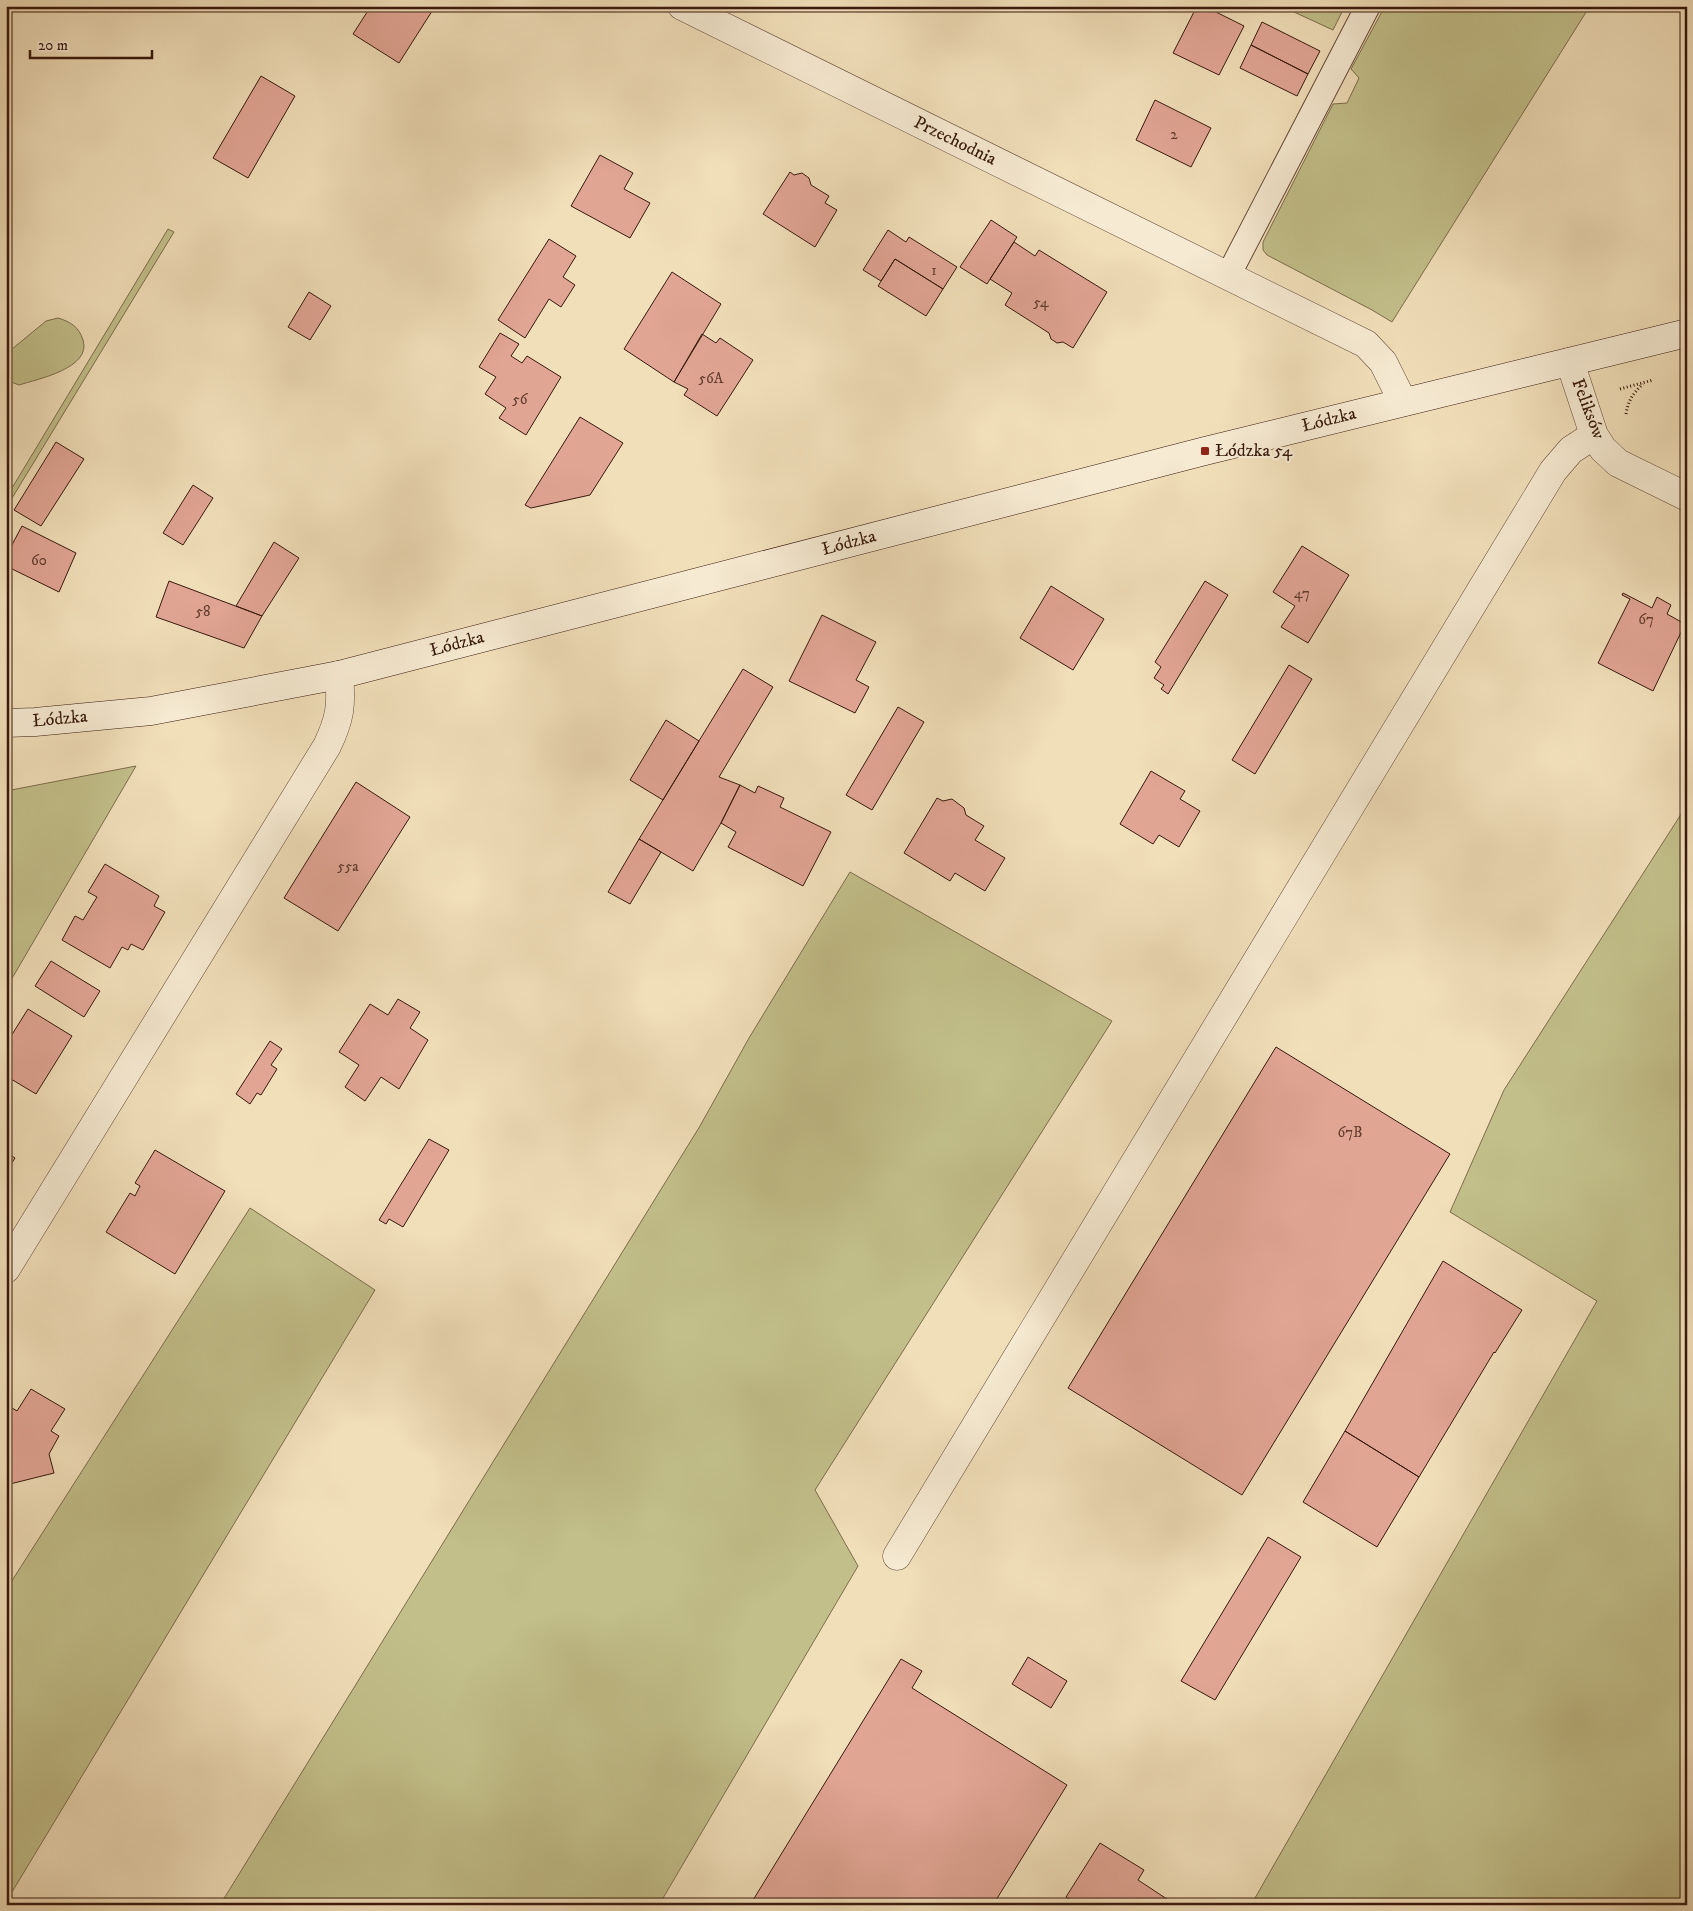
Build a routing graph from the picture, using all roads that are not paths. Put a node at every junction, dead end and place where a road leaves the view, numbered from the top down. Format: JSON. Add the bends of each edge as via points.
{"nodes":[{"id":1,"x":682,"y":6,"type":"edge"},
{"id":2,"x":1368,"y":6,"type":"edge"},
{"id":3,"x":1228,"y":276,"type":"junction"},
{"id":4,"x":1687,"y":333,"type":"edge"},
{"id":5,"x":1570,"y":362,"type":"junction"},
{"id":6,"x":1403,"y":402,"type":"junction"},
{"id":7,"x":1594,"y":435,"type":"junction"},
{"id":8,"x":1687,"y":497,"type":"edge"},
{"id":9,"x":339,"y":675,"type":"junction"},
{"id":10,"x":6,"y":723,"type":"edge"},
{"id":11,"x":6,"y":1269,"type":"edge"},
{"id":12,"x":897,"y":1556,"type":"dead end"}],
"edges":[{"from":1,"to":3,"type":"street","name":"Przechodnia"},
{"from":2,"to":3,"type":"lane"},
{"from":3,"to":6,"type":"street","name":"Przechodnia","via":[[1366,344],[1383,362]]},
{"from":4,"to":5,"type":"street","name":"Łódzka"},
{"from":5,"to":6,"type":"street","name":"Łódzka"},
{"from":5,"to":7,"type":"street","name":"Feliksów"},
{"from":6,"to":9,"type":"street","name":"Łódzka"},
{"from":7,"to":8,"type":"street","name":"Feliksów","via":[[1618,463]]},
{"from":7,"to":12,"type":"street","via":[[1571,450],[1553,472]]},
{"from":9,"to":10,"type":"street","name":"Łódzka","via":[[151,710]]},
{"from":9,"to":11,"type":"street","via":[[341,697],[337,725],[327,746]]}]}
